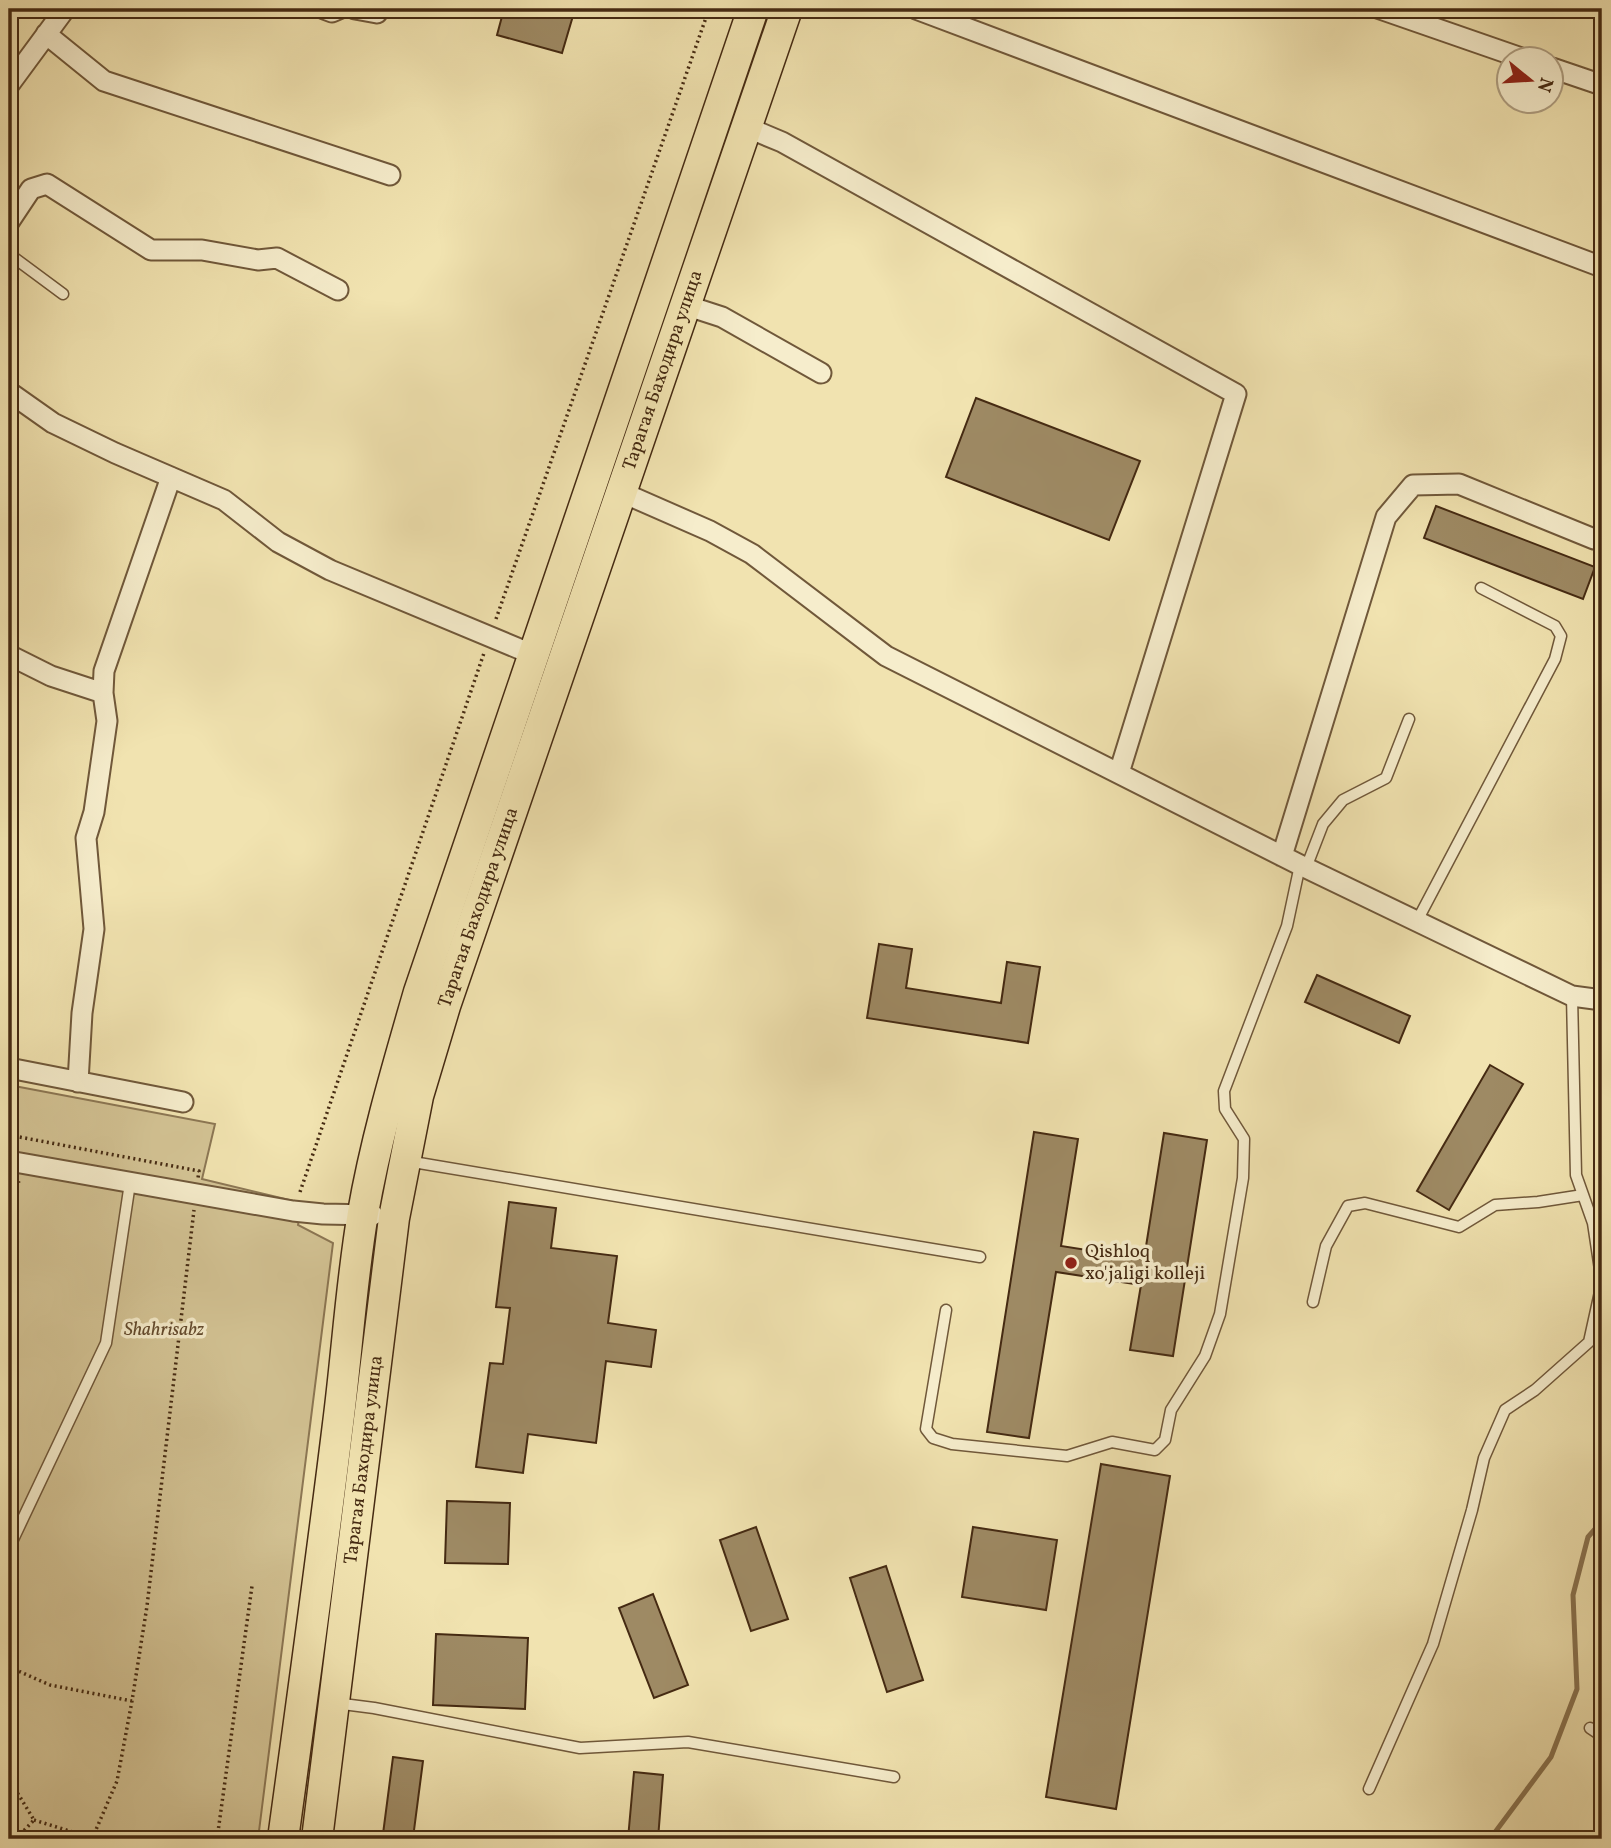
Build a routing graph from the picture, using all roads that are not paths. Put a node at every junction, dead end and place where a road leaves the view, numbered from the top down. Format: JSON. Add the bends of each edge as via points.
{"nodes":[{"id":1,"x":65,"y":9,"type":"edge"},
{"id":2,"x":324,"y":9,"type":"edge"},
{"id":3,"x":340,"y":9,"type":"edge"},
{"id":4,"x":355,"y":9,"type":"edge"},
{"id":5,"x":753,"y":9,"type":"edge"},
{"id":6,"x":787,"y":9,"type":"edge"},
{"id":7,"x":916,"y":9,"type":"edge"},
{"id":8,"x":1380,"y":9,"type":"edge"},
{"id":9,"x":377,"y":13,"type":"dead end"},
{"id":10,"x":46,"y":34,"type":"junction"},
{"id":11,"x":1496,"y":49,"type":"edge"},
{"id":12,"x":1566,"y":73,"type":"edge"},
{"id":13,"x":9,"y":85,"type":"edge"},
{"id":14,"x":1602,"y":85,"type":"edge"},
{"id":15,"x":746,"y":127,"type":"junction"},
{"id":16,"x":390,"y":175,"type":"dead end"},
{"id":17,"x":9,"y":222,"type":"edge"},
{"id":18,"x":9,"y":254,"type":"edge"},
{"id":19,"x":1602,"y":267,"type":"edge"},
{"id":20,"x":338,"y":290,"type":"dead end"},
{"id":21,"x":63,"y":294,"type":"dead end"},
{"id":22,"x":685,"y":305,"type":"junction"},
{"id":23,"x":821,"y":373,"type":"dead end"},
{"id":24,"x":9,"y":391,"type":"edge"},
{"id":25,"x":171,"y":477,"type":"junction"},
{"id":26,"x":621,"y":492,"type":"junction"},
{"id":27,"x":1594,"y":539,"type":"dead end"},
{"id":28,"x":1481,"y":588,"type":"dead end"},
{"id":29,"x":9,"y":655,"type":"edge"},
{"id":30,"x":534,"y":655,"type":"junction"},
{"id":31,"x":103,"y":693,"type":"junction"},
{"id":32,"x":1409,"y":719,"type":"dead end"},
{"id":33,"x":1119,"y":773,"type":"junction"},
{"id":34,"x":1282,"y":856,"type":"junction"},
{"id":35,"x":1303,"y":867,"type":"junction"},
{"id":36,"x":1417,"y":921,"type":"junction"},
{"id":37,"x":1572,"y":996,"type":"junction"},
{"id":38,"x":1602,"y":1000,"type":"edge"},
{"id":39,"x":9,"y":1068,"type":"edge"},
{"id":40,"x":78,"y":1082,"type":"junction"},
{"id":41,"x":183,"y":1102,"type":"dead end"},
{"id":42,"x":9,"y":1161,"type":"edge"},
{"id":43,"x":404,"y":1161,"type":"junction"},
{"id":44,"x":130,"y":1183,"type":"junction"},
{"id":45,"x":1583,"y":1195,"type":"junction"},
{"id":46,"x":363,"y":1213,"type":"junction"},
{"id":47,"x":394,"y":1219,"type":"junction"},
{"id":48,"x":980,"y":1257,"type":"dead end"},
{"id":49,"x":1312,"y":1301,"type":"dead end"},
{"id":50,"x":946,"y":1310,"type":"dead end"},
{"id":51,"x":9,"y":1548,"type":"edge"},
{"id":52,"x":335,"y":1703,"type":"junction"},
{"id":53,"x":1590,"y":1728,"type":"dead end"},
{"id":54,"x":1602,"y":1736,"type":"edge"},
{"id":55,"x":894,"y":1777,"type":"dead end"},
{"id":56,"x":1369,"y":1789,"type":"dead end"},
{"id":57,"x":283,"y":1839,"type":"edge"},
{"id":58,"x":317,"y":1839,"type":"edge"}],
"edges":[{"from":1,"to":10,"type":"street"},
{"from":2,"to":3,"type":"street"},
{"from":4,"to":9,"type":"street"},
{"from":5,"to":30,"type":"main road","name":"Тарагая Баходира улица"},
{"from":6,"to":15,"type":"main road","name":"Тарагая Баходира улица"},
{"from":7,"to":19,"type":"street"},
{"from":8,"to":11,"type":"street"},
{"from":10,"to":13,"type":"street"},
{"from":10,"to":16,"type":"street","via":[[104,81]]},
{"from":12,"to":14,"type":"street"},
{"from":15,"to":22,"type":"main road","name":"Тарагая Баходира улица"},
{"from":15,"to":33,"type":"street","via":[[782,142],[1236,394]]},
{"from":17,"to":20,"type":"street","via":[[31,189],[47,184],[151,250],[277,258]]},
{"from":18,"to":21,"type":"lane"},
{"from":22,"to":23,"type":"street","via":[[722,317]]},
{"from":22,"to":26,"type":"main road","name":"Тарагая Баходира улица"},
{"from":24,"to":25,"type":"street","via":[[54,423]]},
{"from":25,"to":30,"type":"street","via":[[224,499],[278,542],[330,570]]},
{"from":25,"to":31,"type":"street","via":[[104,671]]},
{"from":26,"to":33,"type":"street","via":[[751,554],[886,656]]},
{"from":26,"to":43,"type":"main road","name":"Тарагая Баходира улица","via":[[445,1006]]},
{"from":27,"to":34,"type":"street","via":[[1459,484],[1413,485],[1386,517]]},
{"from":28,"to":36,"type":"lane","via":[[1555,626],[1561,636],[1555,659]]},
{"from":29,"to":31,"type":"street","via":[[51,676]]},
{"from":30,"to":46,"type":"main road","name":"Тарагая Баходира улица","via":[[419,992],[387,1101]]},
{"from":31,"to":40,"type":"street","via":[[107,721],[86,838],[94,929]]},
{"from":32,"to":35,"type":"lane","via":[[1386,778],[1343,800],[1324,824]]},
{"from":33,"to":34,"type":"street"},
{"from":34,"to":35,"type":"street"},
{"from":35,"to":36,"type":"street"},
{"from":35,"to":50,"type":"lane","via":[[1287,926],[1224,1091],[1225,1109],[1244,1139],[1243,1178],[1220,1314],[1205,1356],[1171,1410],[1165,1440],[1155,1450],[1112,1442],[1067,1456],[933,1438],[926,1429]]},
{"from":36,"to":37,"type":"street"},
{"from":37,"to":38,"type":"street"},
{"from":37,"to":45,"type":"lane","via":[[1576,1175]]},
{"from":39,"to":40,"type":"street"},
{"from":40,"to":41,"type":"street"},
{"from":42,"to":44,"type":"street"},
{"from":43,"to":47,"type":"main road","name":"Тарагая Баходира улица"},
{"from":43,"to":48,"type":"lane"},
{"from":44,"to":46,"type":"street","via":[[293,1211]]},
{"from":44,"to":51,"type":"lane","via":[[106,1343]]},
{"from":45,"to":49,"type":"lane","via":[[1495,1205],[1459,1227],[1365,1203],[1348,1206],[1326,1245]]},
{"from":45,"to":56,"type":"lane","via":[[1593,1223],[1602,1283],[1589,1342],[1505,1410],[1484,1458],[1433,1644]]},
{"from":46,"to":47,"type":"street"},
{"from":46,"to":57,"type":"main road","name":"Тарагая Баходира улица"},
{"from":47,"to":52,"type":"main road","name":"Тарагая Баходира улица"},
{"from":52,"to":55,"type":"lane","via":[[580,1748],[688,1742]]},
{"from":52,"to":58,"type":"main road","name":"Тарагая Баходира улица"},
{"from":53,"to":54,"type":"lane"}]}
